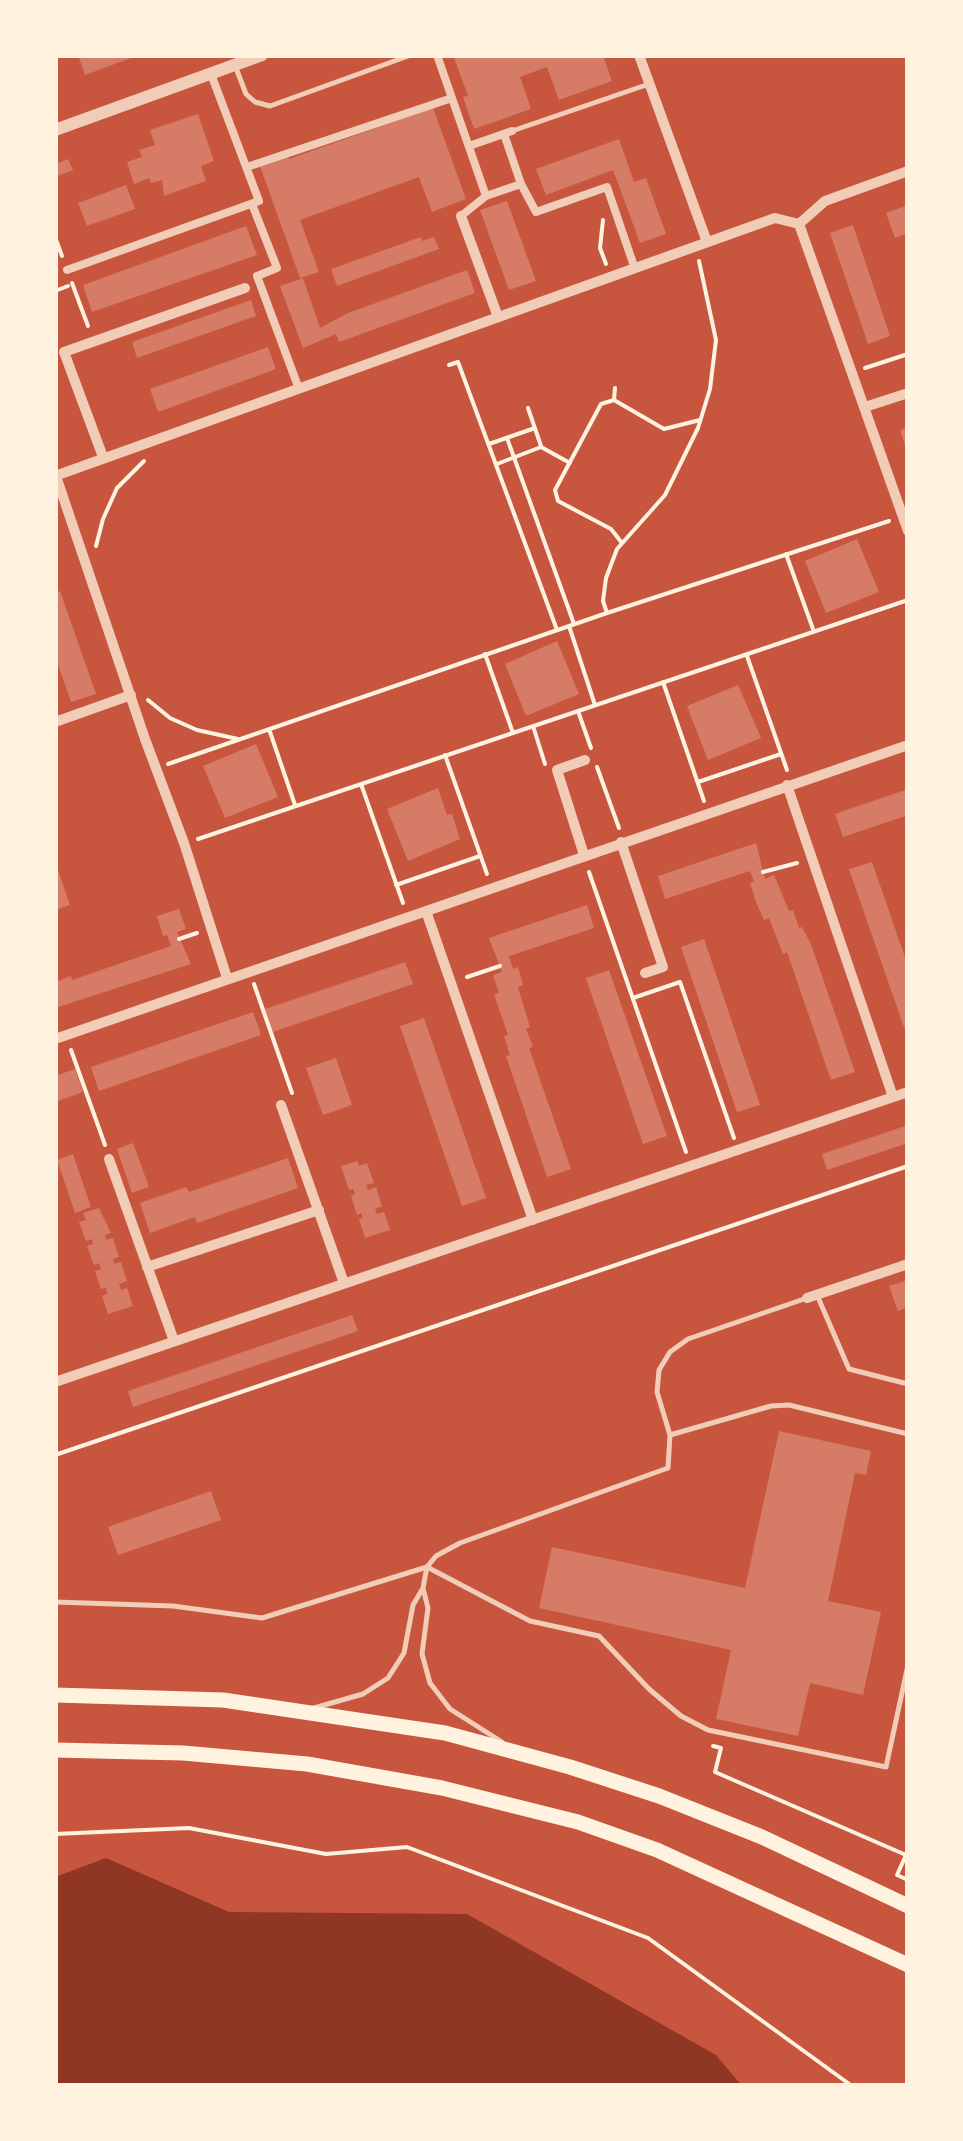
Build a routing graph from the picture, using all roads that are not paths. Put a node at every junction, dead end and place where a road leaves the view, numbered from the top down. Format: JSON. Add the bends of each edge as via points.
{"nodes":[{"id":1,"x":262,"y":55,"type":"edge"},
{"id":2,"x":411,"y":55,"type":"edge"},
{"id":3,"x":437,"y":55,"type":"edge"},
{"id":4,"x":639,"y":55,"type":"edge"},
{"id":5,"x":235,"y":65,"type":"junction"},
{"id":6,"x":211,"y":74,"type":"junction"},
{"id":7,"x":650,"y":84,"type":"junction"},
{"id":8,"x":452,"y":98,"type":"junction"},
{"id":9,"x":55,"y":130,"type":"edge"},
{"id":10,"x":508,"y":133,"type":"junction"},
{"id":11,"x":469,"y":146,"type":"junction"},
{"id":12,"x":247,"y":167,"type":"junction"},
{"id":13,"x":908,"y":170,"type":"edge"},
{"id":14,"x":521,"y":184,"type":"junction"},
{"id":15,"x":486,"y":196,"type":"junction"},
{"id":16,"x":252,"y":204,"type":"junction"},
{"id":17,"x":461,"y":216,"type":"joint"},
{"id":18,"x":799,"y":224,"type":"junction"},
{"id":19,"x":708,"y":242,"type":"junction"},
{"id":20,"x":635,"y":268,"type":"junction"},
{"id":21,"x":67,"y":270,"type":"road end"},
{"id":22,"x":246,"y":288,"type":"dead end"},
{"id":23,"x":498,"y":317,"type":"junction"},
{"id":24,"x":300,"y":389,"type":"junction"},
{"id":25,"x":908,"y":392,"type":"edge"},
{"id":26,"x":865,"y":408,"type":"junction"},
{"id":27,"x":103,"y":457,"type":"junction"},
{"id":28,"x":55,"y":476,"type":"edge"},
{"id":29,"x":908,"y":531,"type":"edge"},
{"id":30,"x":131,"y":695,"type":"junction"},
{"id":31,"x":55,"y":722,"type":"edge"},
{"id":32,"x":908,"y":744,"type":"edge"},
{"id":33,"x":585,"y":760,"type":"dead end"},
{"id":34,"x":789,"y":785,"type":"junction"},
{"id":35,"x":622,"y":842,"type":"junction"},
{"id":36,"x":584,"y":855,"type":"junction"},
{"id":37,"x":426,"y":910,"type":"junction"},
{"id":38,"x":644,"y":973,"type":"dead end"},
{"id":39,"x":227,"y":978,"type":"junction"},
{"id":40,"x":60,"y":1037,"type":"edge"},
{"id":41,"x":908,"y":1092,"type":"edge"},
{"id":42,"x":893,"y":1097,"type":"junction"},
{"id":43,"x":281,"y":1105,"type":"road end"},
{"id":44,"x":110,"y":1159,"type":"road end"},
{"id":45,"x":318,"y":1210,"type":"junction"},
{"id":46,"x":533,"y":1220,"type":"junction"},
{"id":47,"x":908,"y":1264,"type":"edge"},
{"id":48,"x":148,"y":1267,"type":"junction"},
{"id":49,"x":344,"y":1284,"type":"junction"},
{"id":50,"x":812,"y":1296,"type":"junction"},
{"id":51,"x":174,"y":1341,"type":"junction"},
{"id":52,"x":55,"y":1382,"type":"edge"},
{"id":53,"x":908,"y":1384,"type":"edge"},
{"id":54,"x":908,"y":1434,"type":"edge"},
{"id":55,"x":670,"y":1435,"type":"junction"},
{"id":56,"x":426,"y":1567,"type":"junction"},
{"id":57,"x":422,"y":1588,"type":"junction"},
{"id":58,"x":55,"y":1602,"type":"edge"},
{"id":59,"x":908,"y":1665,"type":"edge"},
{"id":60,"x":55,"y":1695,"type":"edge"},
{"id":61,"x":306,"y":1710,"type":"junction"},
{"id":62,"x":55,"y":1750,"type":"edge"},
{"id":63,"x":516,"y":1751,"type":"junction"},
{"id":64,"x":908,"y":1906,"type":"edge"},
{"id":65,"x":908,"y":1966,"type":"edge"}],
"edges":[{"from":1,"to":5,"type":"street"},
{"from":2,"to":5,"type":"lane","via":[[270,106],[246,94]]},
{"from":3,"to":8,"type":"street"},
{"from":4,"to":7,"type":"street"},
{"from":5,"to":6,"type":"street"},
{"from":6,"to":9,"type":"street"},
{"from":6,"to":12,"type":"street"},
{"from":7,"to":10,"type":"lane"},
{"from":7,"to":19,"type":"street"},
{"from":8,"to":11,"type":"street"},
{"from":8,"to":12,"type":"street"},
{"from":10,"to":11,"type":"street"},
{"from":10,"to":14,"type":"street"},
{"from":11,"to":15,"type":"street"},
{"from":12,"to":16,"type":"street","via":[[259,202]]},
{"from":13,"to":18,"type":"street","via":[[825,201]]},
{"from":14,"to":15,"type":"street"},
{"from":14,"to":20,"type":"street","via":[[536,212],[606,187]]},
{"from":15,"to":17,"type":"street"},
{"from":16,"to":21,"type":"street"},
{"from":16,"to":24,"type":"street","via":[[277,268],[256,276]]},
{"from":17,"to":23,"type":"street"},
{"from":18,"to":19,"type":"street","via":[[775,218]]},
{"from":18,"to":26,"type":"street"},
{"from":19,"to":20,"type":"street"},
{"from":20,"to":23,"type":"street"},
{"from":22,"to":27,"type":"street","via":[[64,352]]},
{"from":23,"to":24,"type":"street"},
{"from":24,"to":27,"type":"street"},
{"from":25,"to":26,"type":"street"},
{"from":26,"to":29,"type":"street"},
{"from":27,"to":28,"type":"street"},
{"from":28,"to":30,"type":"street"},
{"from":30,"to":31,"type":"street"},
{"from":30,"to":39,"type":"street"},
{"from":32,"to":34,"type":"street"},
{"from":33,"to":36,"type":"street","via":[[557,770]]},
{"from":34,"to":35,"type":"street"},
{"from":34,"to":42,"type":"street"},
{"from":35,"to":36,"type":"street"},
{"from":35,"to":38,"type":"street","via":[[663,966]]},
{"from":36,"to":37,"type":"street"},
{"from":37,"to":39,"type":"street"},
{"from":37,"to":46,"type":"street"},
{"from":39,"to":40,"type":"street"},
{"from":41,"to":42,"type":"street"},
{"from":42,"to":46,"type":"street"},
{"from":43,"to":45,"type":"street"},
{"from":44,"to":48,"type":"street"},
{"from":45,"to":48,"type":"street"},
{"from":45,"to":49,"type":"street"},
{"from":46,"to":49,"type":"street"},
{"from":47,"to":50,"type":"street"},
{"from":48,"to":51,"type":"street"},
{"from":49,"to":51,"type":"street"},
{"from":50,"to":53,"type":"lane","via":[[849,1369]]},
{"from":50,"to":55,"type":"lane","via":[[688,1339],[670,1352],[657,1392]]},
{"from":51,"to":52,"type":"street"},
{"from":54,"to":55,"type":"lane","via":[[789,1405]]},
{"from":55,"to":56,"type":"lane","via":[[668,1468],[460,1543]]},
{"from":56,"to":57,"type":"lane"},
{"from":56,"to":58,"type":"lane","via":[[262,1618],[173,1606]]},
{"from":56,"to":59,"type":"lane","via":[[530,1621],[600,1636],[650,1689],[708,1730],[886,1767]]},
{"from":57,"to":61,"type":"lane","via":[[404,1652],[388,1678],[362,1694]]},
{"from":57,"to":63,"type":"lane","via":[[428,1608],[422,1654],[430,1683],[450,1710]]},
{"from":60,"to":61,"type":"main road","via":[[223,1700]]},
{"from":61,"to":63,"type":"main road"},
{"from":62,"to":65,"type":"main road","via":[[307,1764],[558,1817],[657,1850]]},
{"from":63,"to":64,"type":"main road","via":[[659,1796]]}]}
